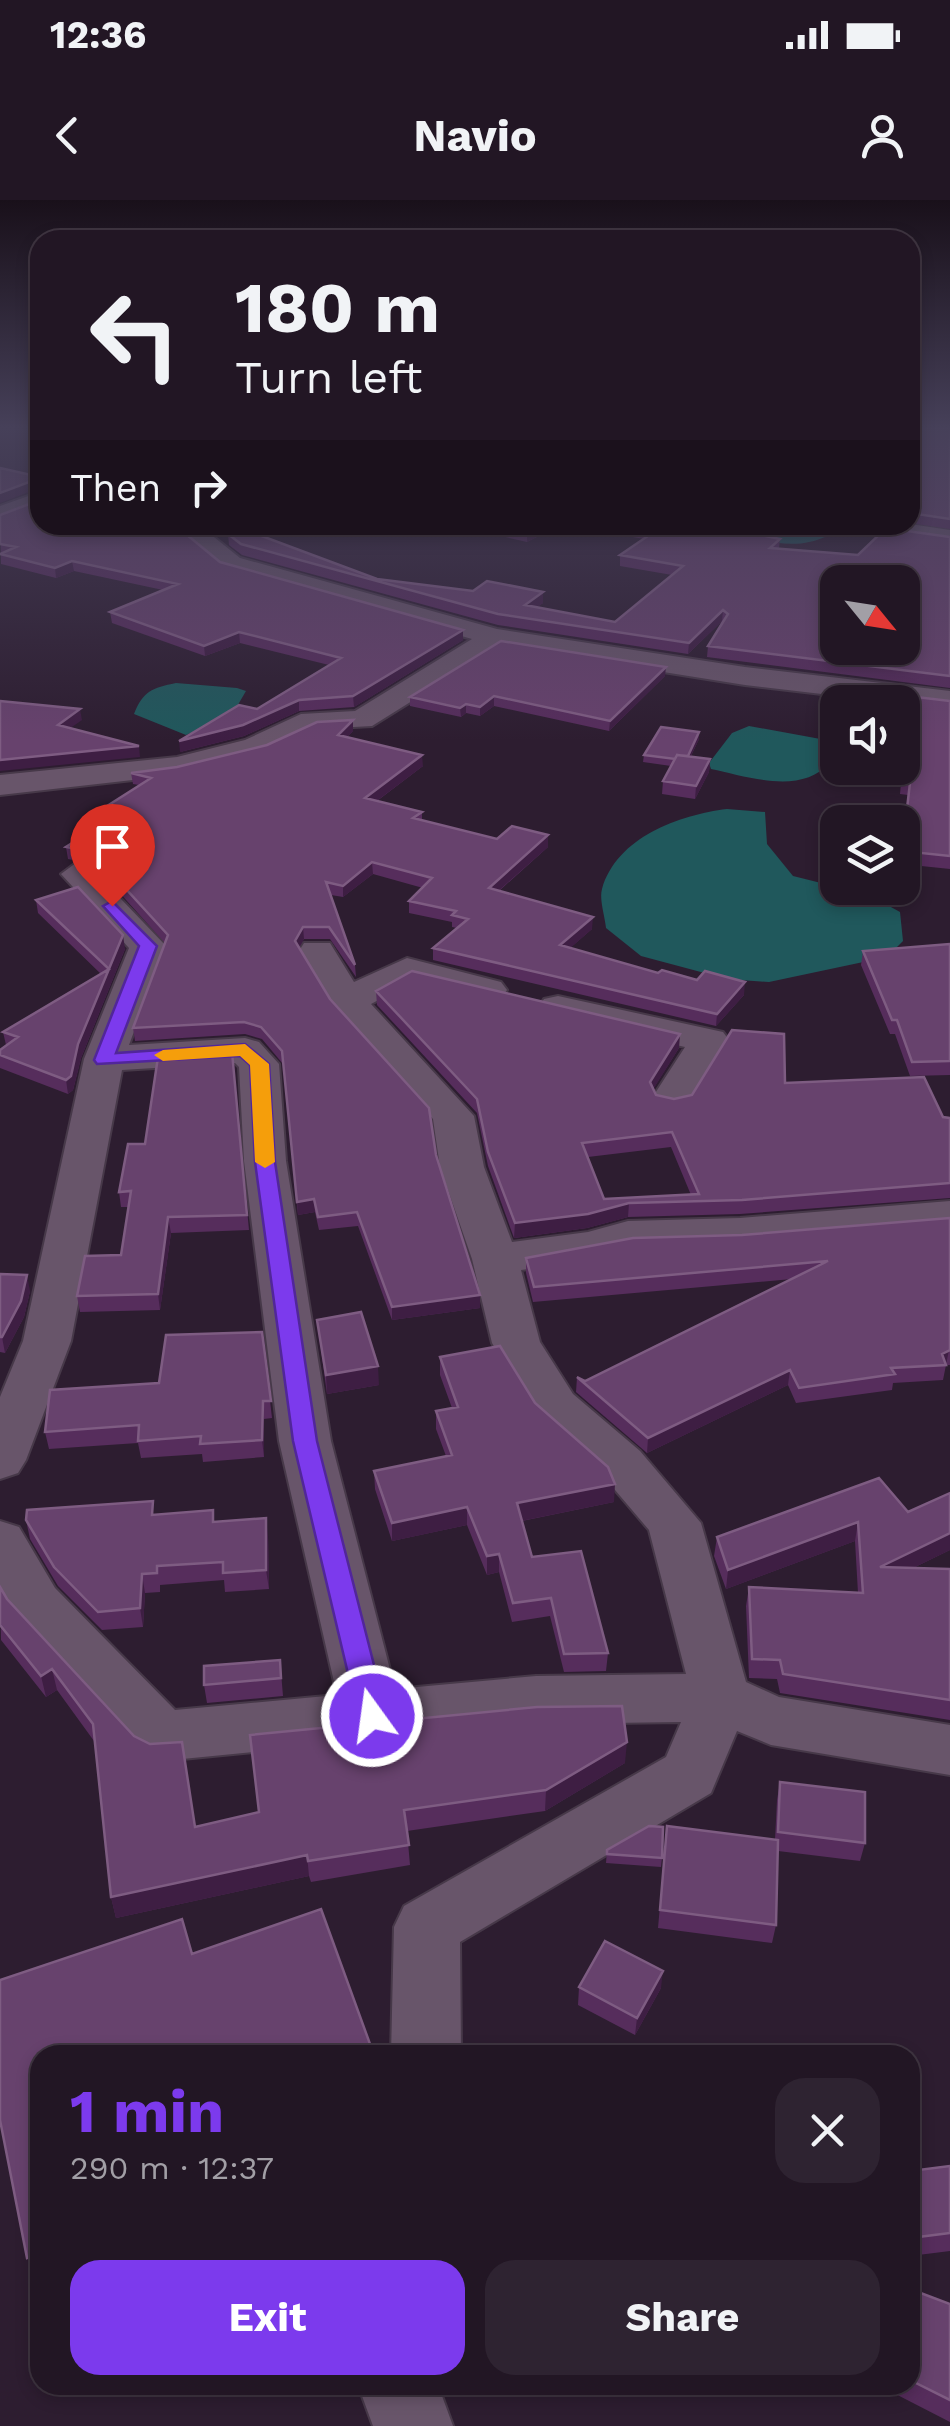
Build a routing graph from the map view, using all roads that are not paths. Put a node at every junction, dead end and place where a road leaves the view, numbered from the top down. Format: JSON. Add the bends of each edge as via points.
{"nodes":[{"id":1,"x":920,"y":533,"type":"edge"},
{"id":2,"x":199,"y":535,"type":"edge"},
{"id":3,"x":950,"y":538,"type":"edge"},
{"id":4,"x":495,"y":637,"type":"junction"},
{"id":5,"x":950,"y":700,"type":"edge"},
{"id":6,"x":0,"y":785,"type":"edge"},
{"id":7,"x":112,"y":852,"type":"edge"},
{"id":8,"x":317,"y":950,"type":"dead end"},
{"id":9,"x":347,"y":1001,"type":"junction"},
{"id":10,"x":104,"y":1060,"type":"junction"},
{"id":11,"x":673,"y":1098,"type":"edge"},
{"id":12,"x":950,"y":1216,"type":"edge"},
{"id":13,"x":495,"y":1259,"type":"junction"},
{"id":14,"x":0,"y":1460,"type":"edge"},
{"id":15,"x":0,"y":1540,"type":"edge"},
{"id":16,"x":721,"y":1697,"type":"junction"},
{"id":17,"x":372,"y":1716,"type":"junction"},
{"id":18,"x":950,"y":1750,"type":"edge"},
{"id":19,"x":426,"y":2045,"type":"edge"},
{"id":20,"x":402,"y":2395,"type":"edge"},
{"id":21,"x":413,"y":2426,"type":"edge"}],
"edges":[{"from":1,"to":3,"type":"street"},
{"from":2,"to":4,"type":"street","via":[[213,554],[232,563]]},
{"from":4,"to":5,"type":"street"},
{"from":4,"to":6,"type":"street","via":[[360,720],[312,720],[256,746],[178,766]]},
{"from":7,"to":10,"type":"street","via":[[78,874],[148,946]]},
{"from":8,"to":9,"type":"street"},
{"from":9,"to":11,"type":"street","via":[[406,969],[709,1040]]},
{"from":9,"to":13,"type":"street","via":[[454,1116],[462,1168]]},
{"from":10,"to":14,"type":"street","via":[[47,1341]]},
{"from":10,"to":17,"type":"street","via":[[245,1050],[259,1064],[265,1162],[305,1441]]},
{"from":12,"to":13,"type":"street","via":[[628,1235]]},
{"from":13,"to":16,"type":"street","via":[[516,1342],[554,1406],[622,1464],[674,1523]]},
{"from":15,"to":17,"type":"street","via":[[35,1603],[162,1736]]},
{"from":16,"to":17,"type":"street","via":[[536,1700]]},
{"from":16,"to":18,"type":"street","via":[[771,1720]]},
{"from":16,"to":19,"type":"street","via":[[689,1775],[426,1927]]},
{"from":20,"to":21,"type":"street"}]}
